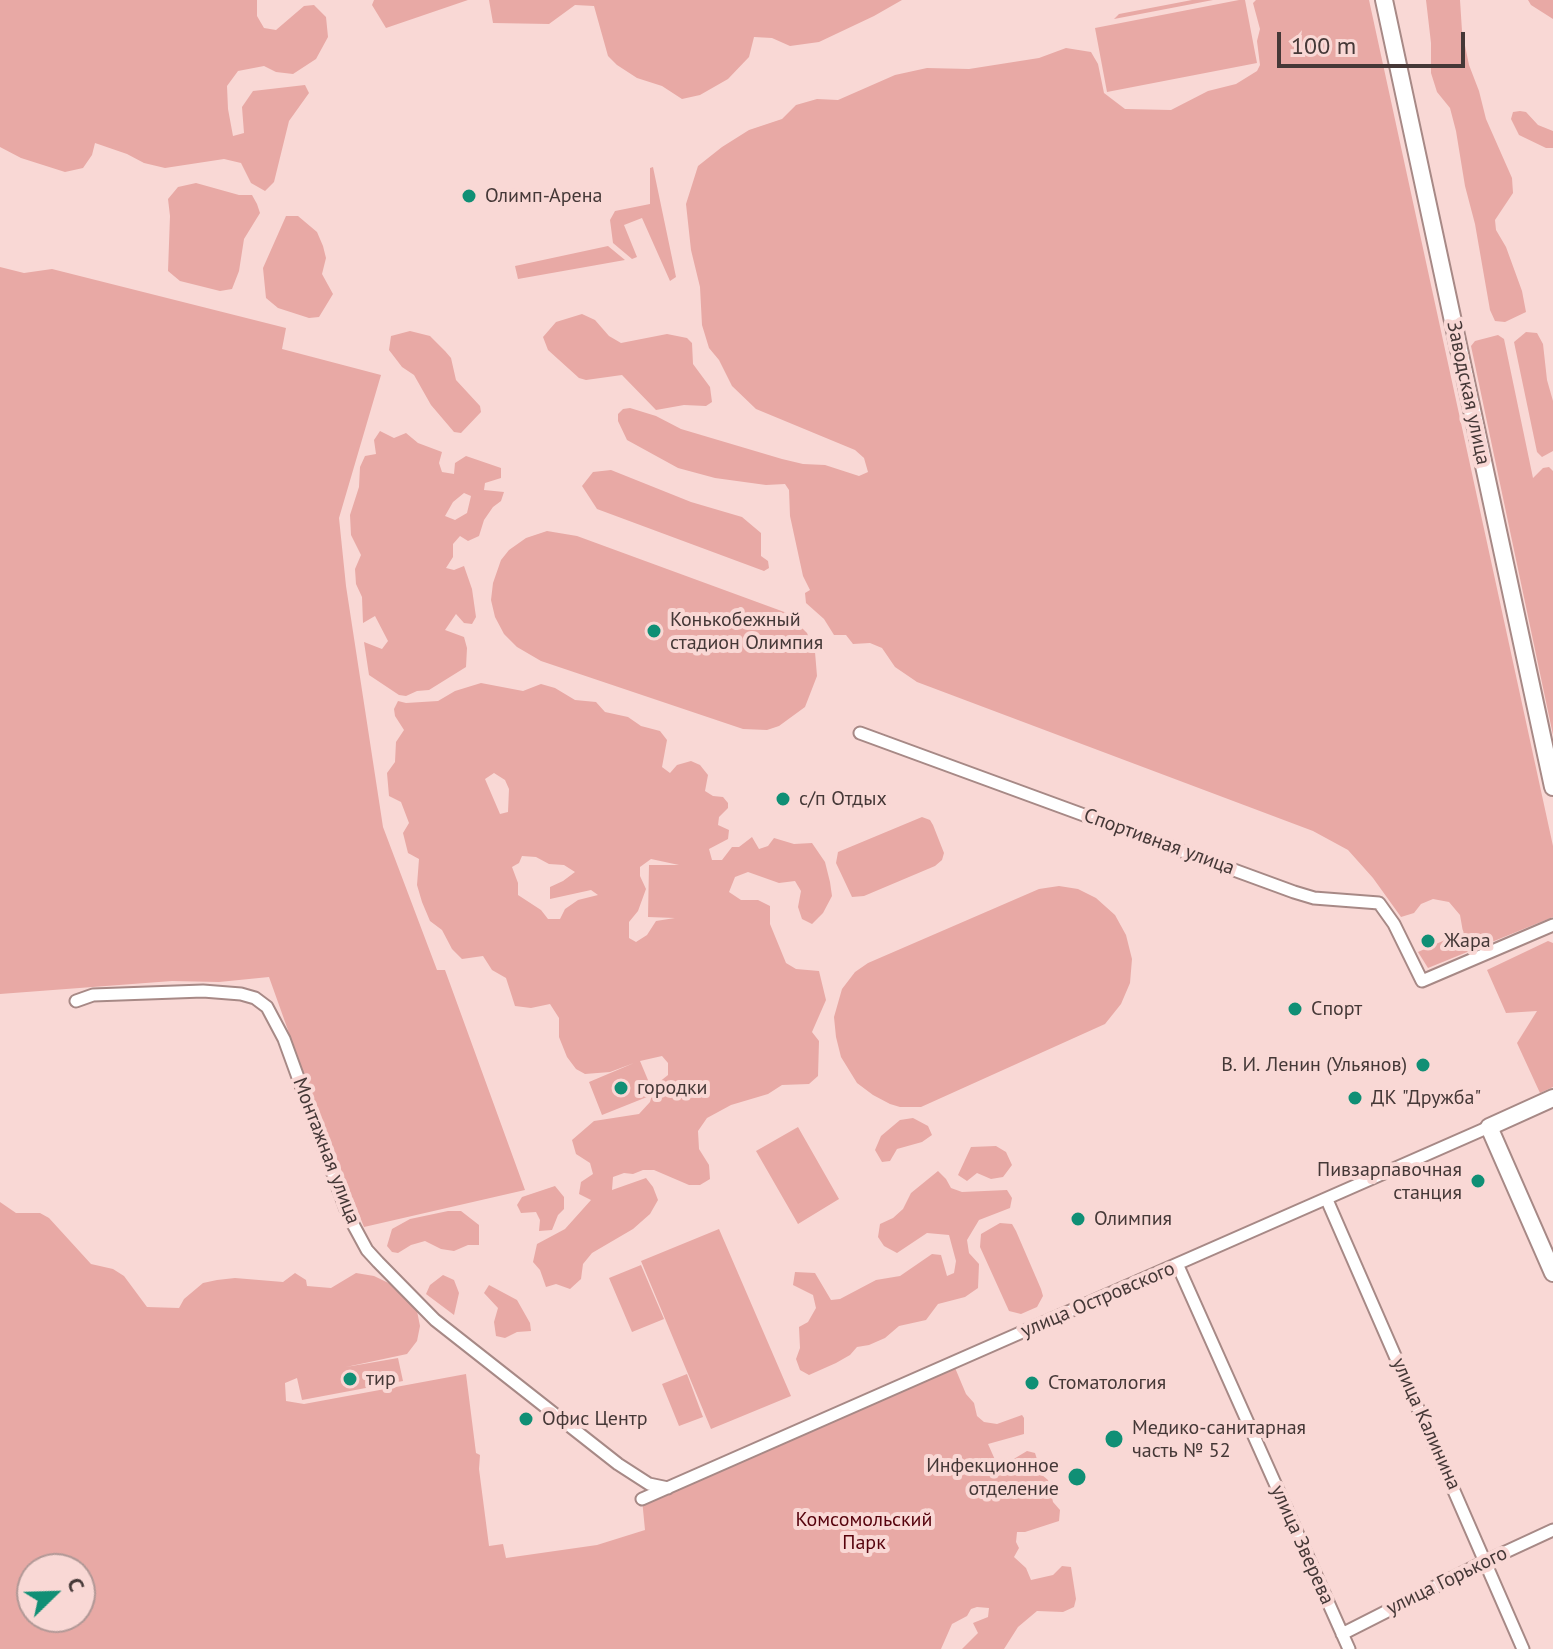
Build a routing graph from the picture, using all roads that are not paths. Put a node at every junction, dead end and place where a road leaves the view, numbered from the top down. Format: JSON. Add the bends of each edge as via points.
{"nodes":[{"id":1,"x":1384,"y":0,"type":"edge"},
{"id":2,"x":860,"y":733,"type":"dead end"},
{"id":3,"x":1553,"y":787,"type":"edge"},
{"id":4,"x":1553,"y":925,"type":"edge"},
{"id":5,"x":76,"y":1001,"type":"dead end"},
{"id":6,"x":1553,"y":1098,"type":"edge"},
{"id":7,"x":1489,"y":1127,"type":"junction"},
{"id":8,"x":1327,"y":1200,"type":"junction"},
{"id":9,"x":1178,"y":1266,"type":"junction"},
{"id":10,"x":1553,"y":1273,"type":"edge"},
{"id":11,"x":669,"y":1488,"type":"junction"},
{"id":12,"x":642,"y":1499,"type":"dead end"},
{"id":13,"x":1553,"y":1530,"type":"edge"},
{"id":14,"x":1486,"y":1561,"type":"junction"},
{"id":15,"x":1342,"y":1634,"type":"junction"},
{"id":16,"x":1349,"y":1649,"type":"edge"},
{"id":17,"x":1523,"y":1649,"type":"edge"}],
"edges":[{"from":1,"to":3,"type":"main road","name":"Заводская улица"},
{"from":2,"to":4,"type":"street","name":"Спортивная улица","via":[[1294,892],[1379,903],[1422,981]]},
{"from":5,"to":11,"type":"street","name":"Монтажная улица","via":[[93,995],[203,991],[241,994],[267,1007],[284,1039],[348,1215],[378,1262],[435,1320],[604,1453],[649,1484]]},
{"from":6,"to":7,"type":"main road","name":"улица Островского"},
{"from":7,"to":8,"type":"street","name":"улица Островского"},
{"from":7,"to":10,"type":"main road"},
{"from":8,"to":9,"type":"street","name":"улица Островского"},
{"from":8,"to":14,"type":"street","name":"улица Калинина"},
{"from":9,"to":11,"type":"street","name":"улица Островского"},
{"from":9,"to":15,"type":"street","name":"улица Зверева"},
{"from":11,"to":12,"type":"street","name":"улица Островского"},
{"from":13,"to":14,"type":"street","name":"улица Горького"},
{"from":14,"to":15,"type":"street","name":"улица Горького"},
{"from":14,"to":17,"type":"street","name":"улица Калинина"},
{"from":15,"to":16,"type":"street","name":"улица Зверева"}]}
